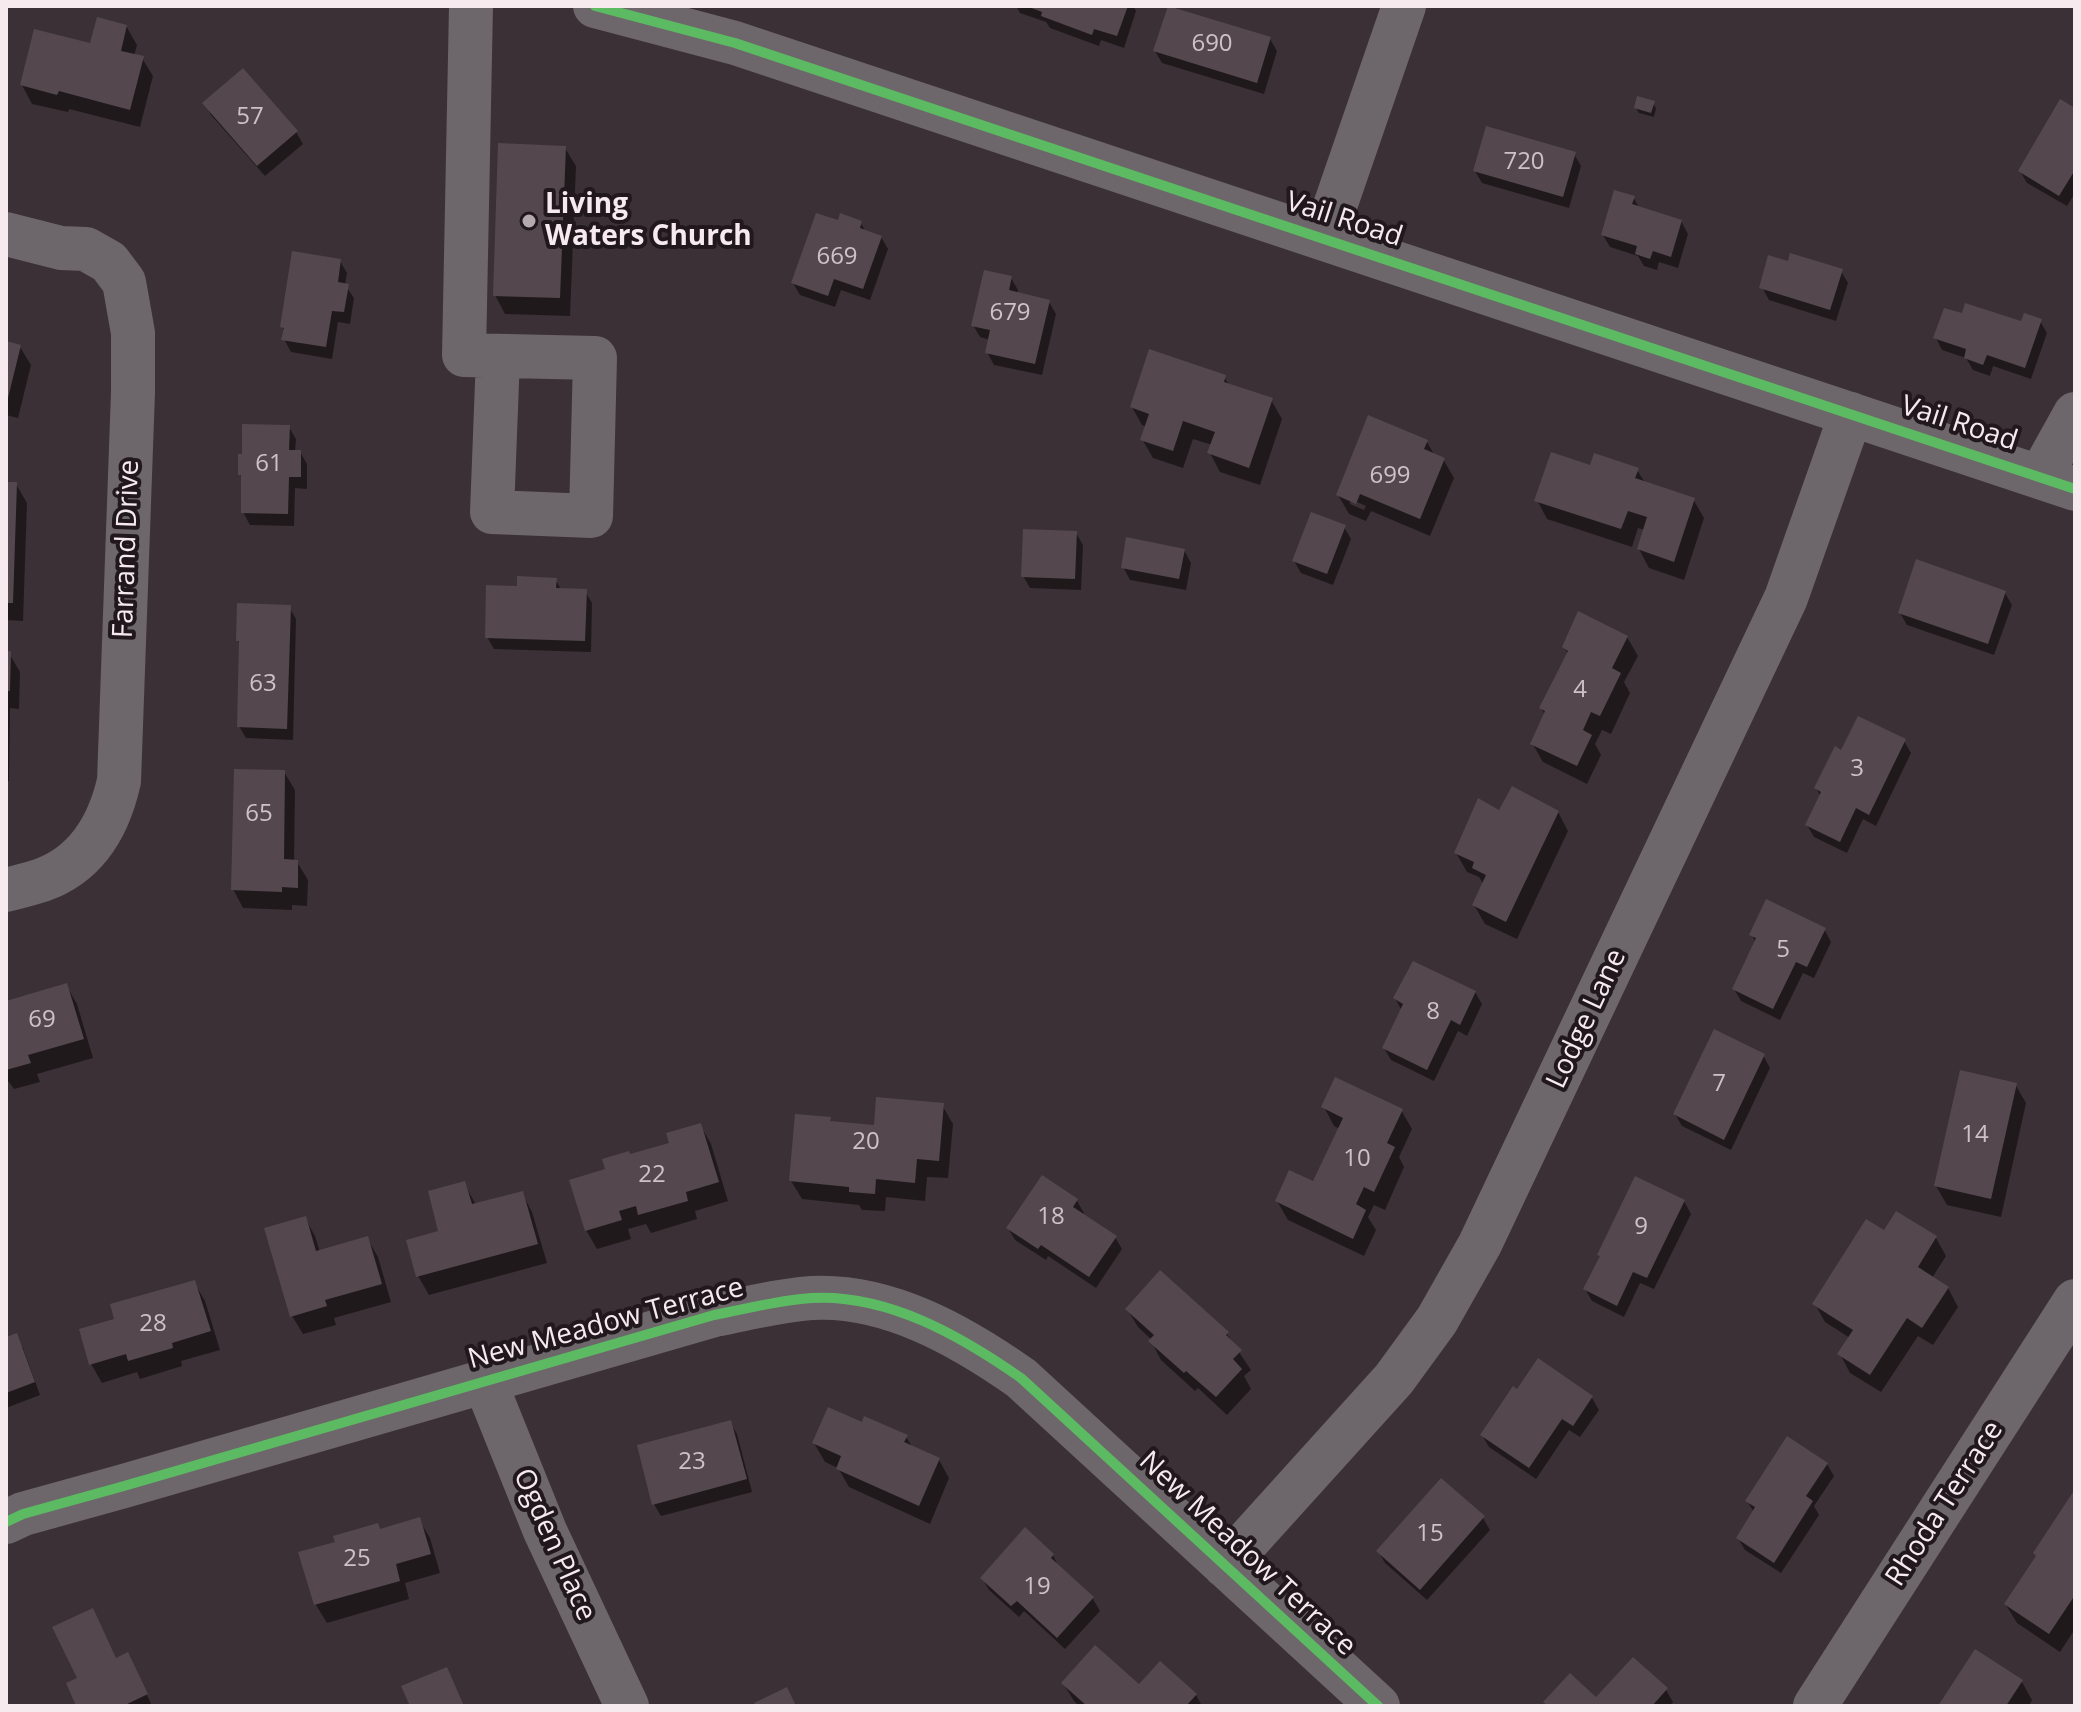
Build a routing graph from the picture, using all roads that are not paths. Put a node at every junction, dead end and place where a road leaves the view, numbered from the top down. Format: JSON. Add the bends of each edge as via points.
{"nodes":[{"id":1,"x":471,"y":6,"type":"edge"},
{"id":2,"x":595,"y":6,"type":"edge"},
{"id":3,"x":1404,"y":6,"type":"edge"},
{"id":4,"x":6,"y":234,"type":"edge"},
{"id":5,"x":1324,"y":238,"type":"junction"},
{"id":6,"x":498,"y":357,"type":"dead end"},
{"id":7,"x":1851,"y":414,"type":"junction"},
{"id":8,"x":2075,"y":414,"type":"edge"},
{"id":9,"x":2058,"y":483,"type":"edge"},
{"id":10,"x":6,"y":890,"type":"edge"},
{"id":11,"x":2075,"y":1301,"type":"edge"},
{"id":12,"x":485,"y":1382,"type":"junction"},
{"id":13,"x":6,"y":1522,"type":"edge"},
{"id":14,"x":1225,"y":1566,"type":"junction"},
{"id":15,"x":627,"y":1706,"type":"edge"},
{"id":16,"x":1378,"y":1706,"type":"edge"},
{"id":17,"x":1815,"y":1706,"type":"edge"}],
"edges":[{"from":1,"to":6,"type":"street","via":[[464,355]]},
{"from":2,"to":5,"type":"street","name":"Vail Road","via":[[735,43]]},
{"from":3,"to":5,"type":"street"},
{"from":4,"to":10,"type":"street","name":"Farrand Drive","via":[[86,249],[109,262],[124,282],[133,333],[119,781],[102,829],[87,850],[45,879]]},
{"from":5,"to":7,"type":"street","name":"Vail Road"},
{"from":7,"to":9,"type":"street","name":"Vail Road"},
{"from":7,"to":14,"type":"street","name":"Lodge Lane","via":[[1786,598],[1480,1244],[1437,1320],[1394,1379]]},
{"from":8,"to":9,"type":"street"},
{"from":11,"to":17,"type":"street","name":"Rhoda Terrace"},
{"from":12,"to":13,"type":"street","name":"New Meadow Terrace"},
{"from":12,"to":14,"type":"street","name":"New Meadow Terrace","via":[[714,1315],[809,1298],[884,1307],[945,1330],[1021,1378]]},
{"from":12,"to":15,"type":"street","name":"Ogden Place","via":[[545,1531]]},
{"from":14,"to":16,"type":"street","name":"New Meadow Terrace"}]}
